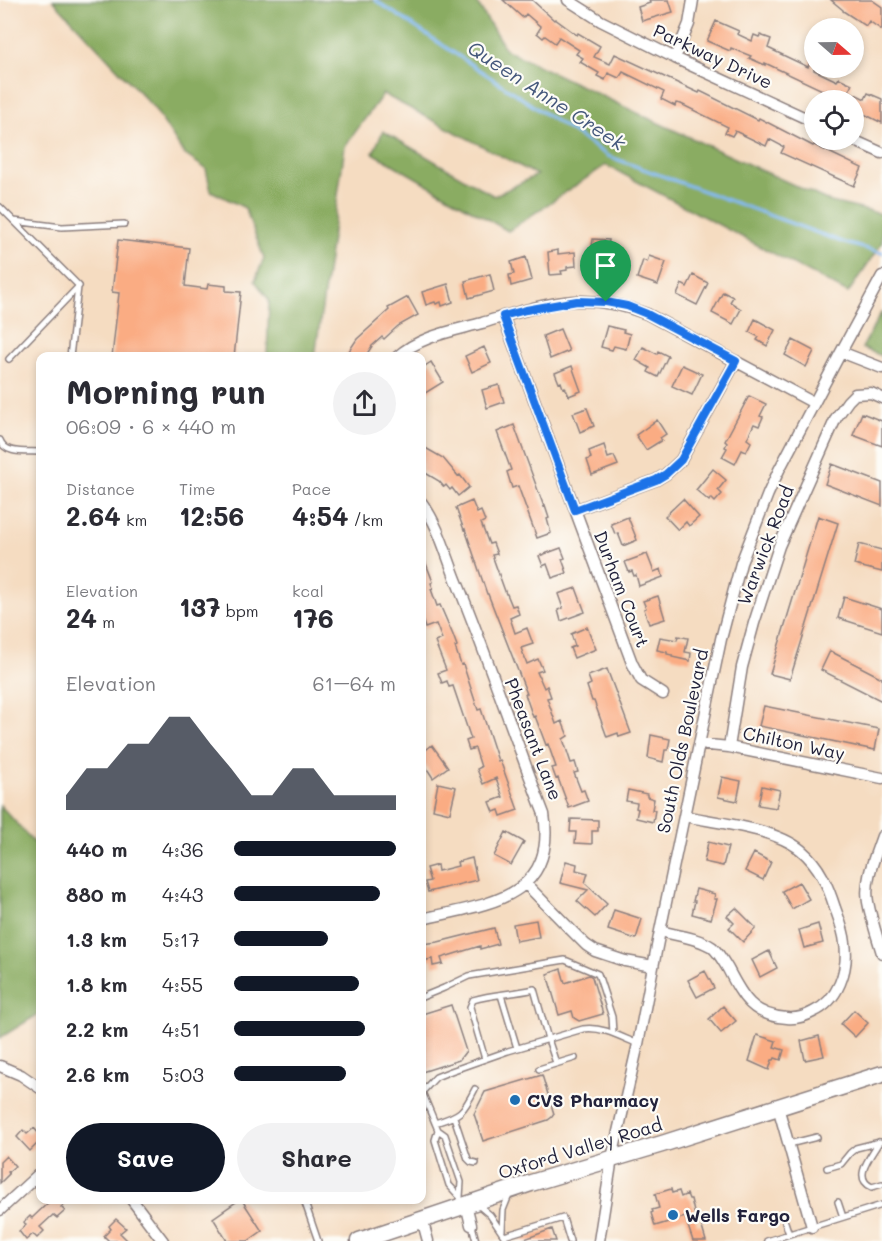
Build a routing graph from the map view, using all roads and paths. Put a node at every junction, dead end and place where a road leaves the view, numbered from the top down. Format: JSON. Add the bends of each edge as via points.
{"nodes":[{"id":1,"x":568,"y":0,"type":"edge"},
{"id":2,"x":693,"y":0,"type":"edge"},
{"id":3,"x":675,"y":58,"type":"junction"},
{"id":4,"x":804,"y":117,"type":"edge"},
{"id":5,"x":864,"y":145,"type":"edge"},
{"id":6,"x":882,"y":153,"type":"edge"},
{"id":7,"x":0,"y":207,"type":"edge"},
{"id":8,"x":14,"y":221,"type":"junction"},
{"id":9,"x":124,"y":224,"type":"dead end"},
{"id":10,"x":881,"y":278,"type":"edge"},
{"id":11,"x":79,"y":286,"type":"junction"},
{"id":12,"x":503,"y":316,"type":"junction"},
{"id":13,"x":71,"y":352,"type":"edge"},
{"id":14,"x":403,"y":352,"type":"edge"},
{"id":15,"x":841,"y":352,"type":"junction"},
{"id":16,"x":9,"y":359,"type":"dead end"},
{"id":17,"x":736,"y":361,"type":"junction"},
{"id":18,"x":882,"y":368,"type":"edge"},
{"id":19,"x":882,"y":398,"type":"edge"},
{"id":20,"x":814,"y":403,"type":"junction"},
{"id":21,"x":0,"y":440,"type":"edge"},
{"id":22,"x":36,"y":452,"type":"edge"},
{"id":23,"x":426,"y":508,"type":"edge"},
{"id":24,"x":575,"y":510,"type":"junction"},
{"id":25,"x":663,"y":694,"type":"dead end"},
{"id":26,"x":699,"y":744,"type":"junction"},
{"id":27,"x":729,"y":747,"type":"junction"},
{"id":28,"x":882,"y":778,"type":"edge"},
{"id":29,"x":684,"y":816,"type":"junction"},
{"id":30,"x":882,"y":837,"type":"edge"},
{"id":31,"x":526,"y":884,"type":"junction"},
{"id":32,"x":426,"y":918,"type":"edge"},
{"id":33,"x":660,"y":932,"type":"junction"},
{"id":34,"x":882,"y":953,"type":"edge"},
{"id":35,"x":653,"y":966,"type":"junction"},
{"id":36,"x":426,"y":995,"type":"edge"},
{"id":37,"x":501,"y":995,"type":"junction"},
{"id":38,"x":613,"y":1033,"type":"junction"},
{"id":39,"x":548,"y":1039,"type":"junction"},
{"id":40,"x":638,"y":1044,"type":"junction"},
{"id":41,"x":517,"y":1048,"type":"junction"},
{"id":42,"x":575,"y":1058,"type":"dead end"},
{"id":43,"x":485,"y":1059,"type":"junction"},
{"id":44,"x":556,"y":1063,"type":"junction"},
{"id":45,"x":0,"y":1066,"type":"edge"},
{"id":46,"x":538,"y":1069,"type":"dead end"},
{"id":47,"x":882,"y":1074,"type":"edge"},
{"id":48,"x":36,"y":1085,"type":"edge"},
{"id":49,"x":426,"y":1087,"type":"edge"},
{"id":50,"x":475,"y":1089,"type":"dead end"},
{"id":51,"x":426,"y":1102,"type":"edge"},
{"id":52,"x":778,"y":1107,"type":"junction"},
{"id":53,"x":454,"y":1117,"type":"junction"},
{"id":54,"x":435,"y":1123,"type":"junction"},
{"id":55,"x":438,"y":1130,"type":"junction"},
{"id":56,"x":817,"y":1137,"type":"dead end"},
{"id":57,"x":881,"y":1142,"type":"edge"},
{"id":58,"x":788,"y":1145,"type":"junction"},
{"id":59,"x":612,"y":1158,"type":"junction"},
{"id":60,"x":476,"y":1163,"type":"dead end"},
{"id":61,"x":827,"y":1168,"type":"dead end"},
{"id":62,"x":36,"y":1177,"type":"edge"},
{"id":63,"x":882,"y":1184,"type":"edge"},
{"id":64,"x":512,"y":1189,"type":"junction"},
{"id":65,"x":466,"y":1202,"type":"junction"},
{"id":66,"x":838,"y":1202,"type":"dead end"},
{"id":67,"x":135,"y":1204,"type":"edge"},
{"id":68,"x":306,"y":1204,"type":"edge"},
{"id":69,"x":882,"y":1205,"type":"edge"},
{"id":70,"x":0,"y":1210,"type":"edge"},
{"id":71,"x":843,"y":1217,"type":"junction"},
{"id":72,"x":422,"y":1219,"type":"junction"},
{"id":73,"x":785,"y":1222,"type":"dead end"},
{"id":74,"x":471,"y":1225,"type":"joint"},
{"id":75,"x":812,"y":1227,"type":"junction"},
{"id":76,"x":789,"y":1234,"type":"junction"},
{"id":77,"x":386,"y":1236,"type":"edge"},
{"id":78,"x":504,"y":1236,"type":"edge"},
{"id":79,"x":162,"y":1240,"type":"edge"},
{"id":80,"x":318,"y":1241,"type":"edge"},
{"id":81,"x":359,"y":1241,"type":"edge"},
{"id":82,"x":428,"y":1241,"type":"edge"},
{"id":83,"x":476,"y":1241,"type":"edge"},
{"id":84,"x":570,"y":1241,"type":"edge"},
{"id":85,"x":598,"y":1241,"type":"edge"},
{"id":86,"x":767,"y":1241,"type":"edge"}],
"edges":[{"from":1,"to":3,"type":"street","name":"Parkway Drive"},
{"from":2,"to":3,"type":"street","via":[[689,24]]},
{"from":3,"to":4,"type":"street","name":"Parkway Drive"},
{"from":5,"to":6,"type":"street"},
{"from":7,"to":8,"type":"lane"},
{"from":8,"to":9,"type":"lane","via":[[62,227]]},
{"from":8,"to":11,"type":"lane"},
{"from":10,"to":15,"type":"street","name":"South Olds Boulevard"},
{"from":11,"to":13,"type":"lane"},
{"from":11,"to":16,"type":"lane"},
{"from":12,"to":14,"type":"street","via":[[429,338]]},
{"from":12,"to":17,"type":"street","via":[[570,302],[627,306]]},
{"from":12,"to":24,"type":"street","name":"Durham Court"},
{"from":15,"to":18,"type":"street"},
{"from":15,"to":20,"type":"street","name":"South Olds Boulevard"},
{"from":17,"to":20,"type":"street"},
{"from":17,"to":24,"type":"street","via":[[675,467],[656,480]]},
{"from":19,"to":27,"type":"street","name":"Warwick Road","via":[[871,393],[855,394],[848,401],[811,471],[779,546],[754,622]]},
{"from":20,"to":26,"type":"street","name":"South Olds Boulevard","via":[[768,494],[741,562]]},
{"from":21,"to":22,"type":"lane","via":[[8,450]]},
{"from":23,"to":31,"type":"street","name":"Pheasant Lane","via":[[437,528],[544,814],[547,836],[543,857]]},
{"from":24,"to":25,"type":"street","name":"Durham Court","via":[[641,680]]},
{"from":26,"to":27,"type":"street","name":"Chilton Way"},
{"from":26,"to":29,"type":"street","name":"South Olds Boulevard"},
{"from":27,"to":28,"type":"street","name":"Chilton Way"},
{"from":29,"to":33,"type":"street","name":"South Olds Boulevard"},
{"from":29,"to":33,"type":"street","via":[[777,836],[808,856],[827,884],[840,922],[845,942],[844,972],[833,996],[822,1008],[798,1018],[774,1017],[748,1003],[711,947]]},
{"from":30,"to":34,"type":"street","via":[[871,870],[868,901]]},
{"from":31,"to":32,"type":"street","name":"Pheasant Lane","via":[[499,900]]},
{"from":31,"to":35,"type":"street","via":[[595,951]]},
{"from":33,"to":35,"type":"street","name":"South Olds Boulevard"},
{"from":35,"to":40,"type":"street","name":"South Olds Boulevard"},
{"from":36,"to":38,"type":"lane","via":[[469,976],[565,960],[598,974]]},
{"from":37,"to":39,"type":"lane","via":[[534,989]]},
{"from":37,"to":41,"type":"lane"},
{"from":37,"to":43,"type":"lane","via":[[473,1000],[470,1007]]},
{"from":38,"to":39,"type":"lane","via":[[589,1028]]},
{"from":38,"to":40,"type":"lane"},
{"from":39,"to":41,"type":"lane"},
{"from":39,"to":44,"type":"lane"},
{"from":40,"to":59,"type":"street","name":"South Olds Boulevard"},
{"from":41,"to":43,"type":"lane"},
{"from":42,"to":44,"type":"lane"},
{"from":43,"to":49,"type":"lane","via":[[436,1077]]},
{"from":44,"to":46,"type":"lane"},
{"from":45,"to":48,"type":"street"},
{"from":47,"to":52,"type":"main road","name":"Oxford Valley Road"},
{"from":50,"to":53,"type":"lane","via":[[465,1109]]},
{"from":51,"to":54,"type":"lane"},
{"from":52,"to":58,"type":"street"},
{"from":52,"to":59,"type":"main road","name":"Oxford Valley Road"},
{"from":53,"to":54,"type":"lane"},
{"from":53,"to":60,"type":"lane","via":[[468,1159]]},
{"from":54,"to":55,"type":"lane"},
{"from":55,"to":65,"type":"lane","via":[[445,1135]]},
{"from":55,"to":65,"type":"lane","via":[[435,1140],[449,1185]]},
{"from":56,"to":58,"type":"lane"},
{"from":57,"to":61,"type":"lane","via":[[856,1148],[841,1164]]},
{"from":57,"to":63,"type":"lane","via":[[862,1175],[872,1187]]},
{"from":58,"to":75,"type":"street"},
{"from":59,"to":64,"type":"main road","name":"Oxford Valley Road"},
{"from":59,"to":85,"type":"street","name":"South Olds Boulevard"},
{"from":62,"to":70,"type":"street"},
{"from":64,"to":65,"type":"main road","name":"Oxford Valley Road"},
{"from":64,"to":78,"type":"lane","via":[[503,1210]]},
{"from":65,"to":72,"type":"main road","name":"Oxford Valley Road"},
{"from":65,"to":74,"type":"street"},
{"from":65,"to":78,"type":"lane","via":[[490,1215]]},
{"from":66,"to":71,"type":"lane"},
{"from":67,"to":79,"type":"street"},
{"from":68,"to":80,"type":"lane"},
{"from":69,"to":71,"type":"lane"},
{"from":71,"to":75,"type":"lane"},
{"from":72,"to":77,"type":"main road","name":"Oxford Valley Road"},
{"from":72,"to":82,"type":"street"},
{"from":73,"to":76,"type":"lane"},
{"from":74,"to":83,"type":"lane"},
{"from":75,"to":76,"type":"lane"},
{"from":76,"to":86,"type":"lane"},
{"from":77,"to":81,"type":"main road","name":"Oxford Valley Road"},
{"from":78,"to":84,"type":"lane","via":[[563,1218]]}]}
